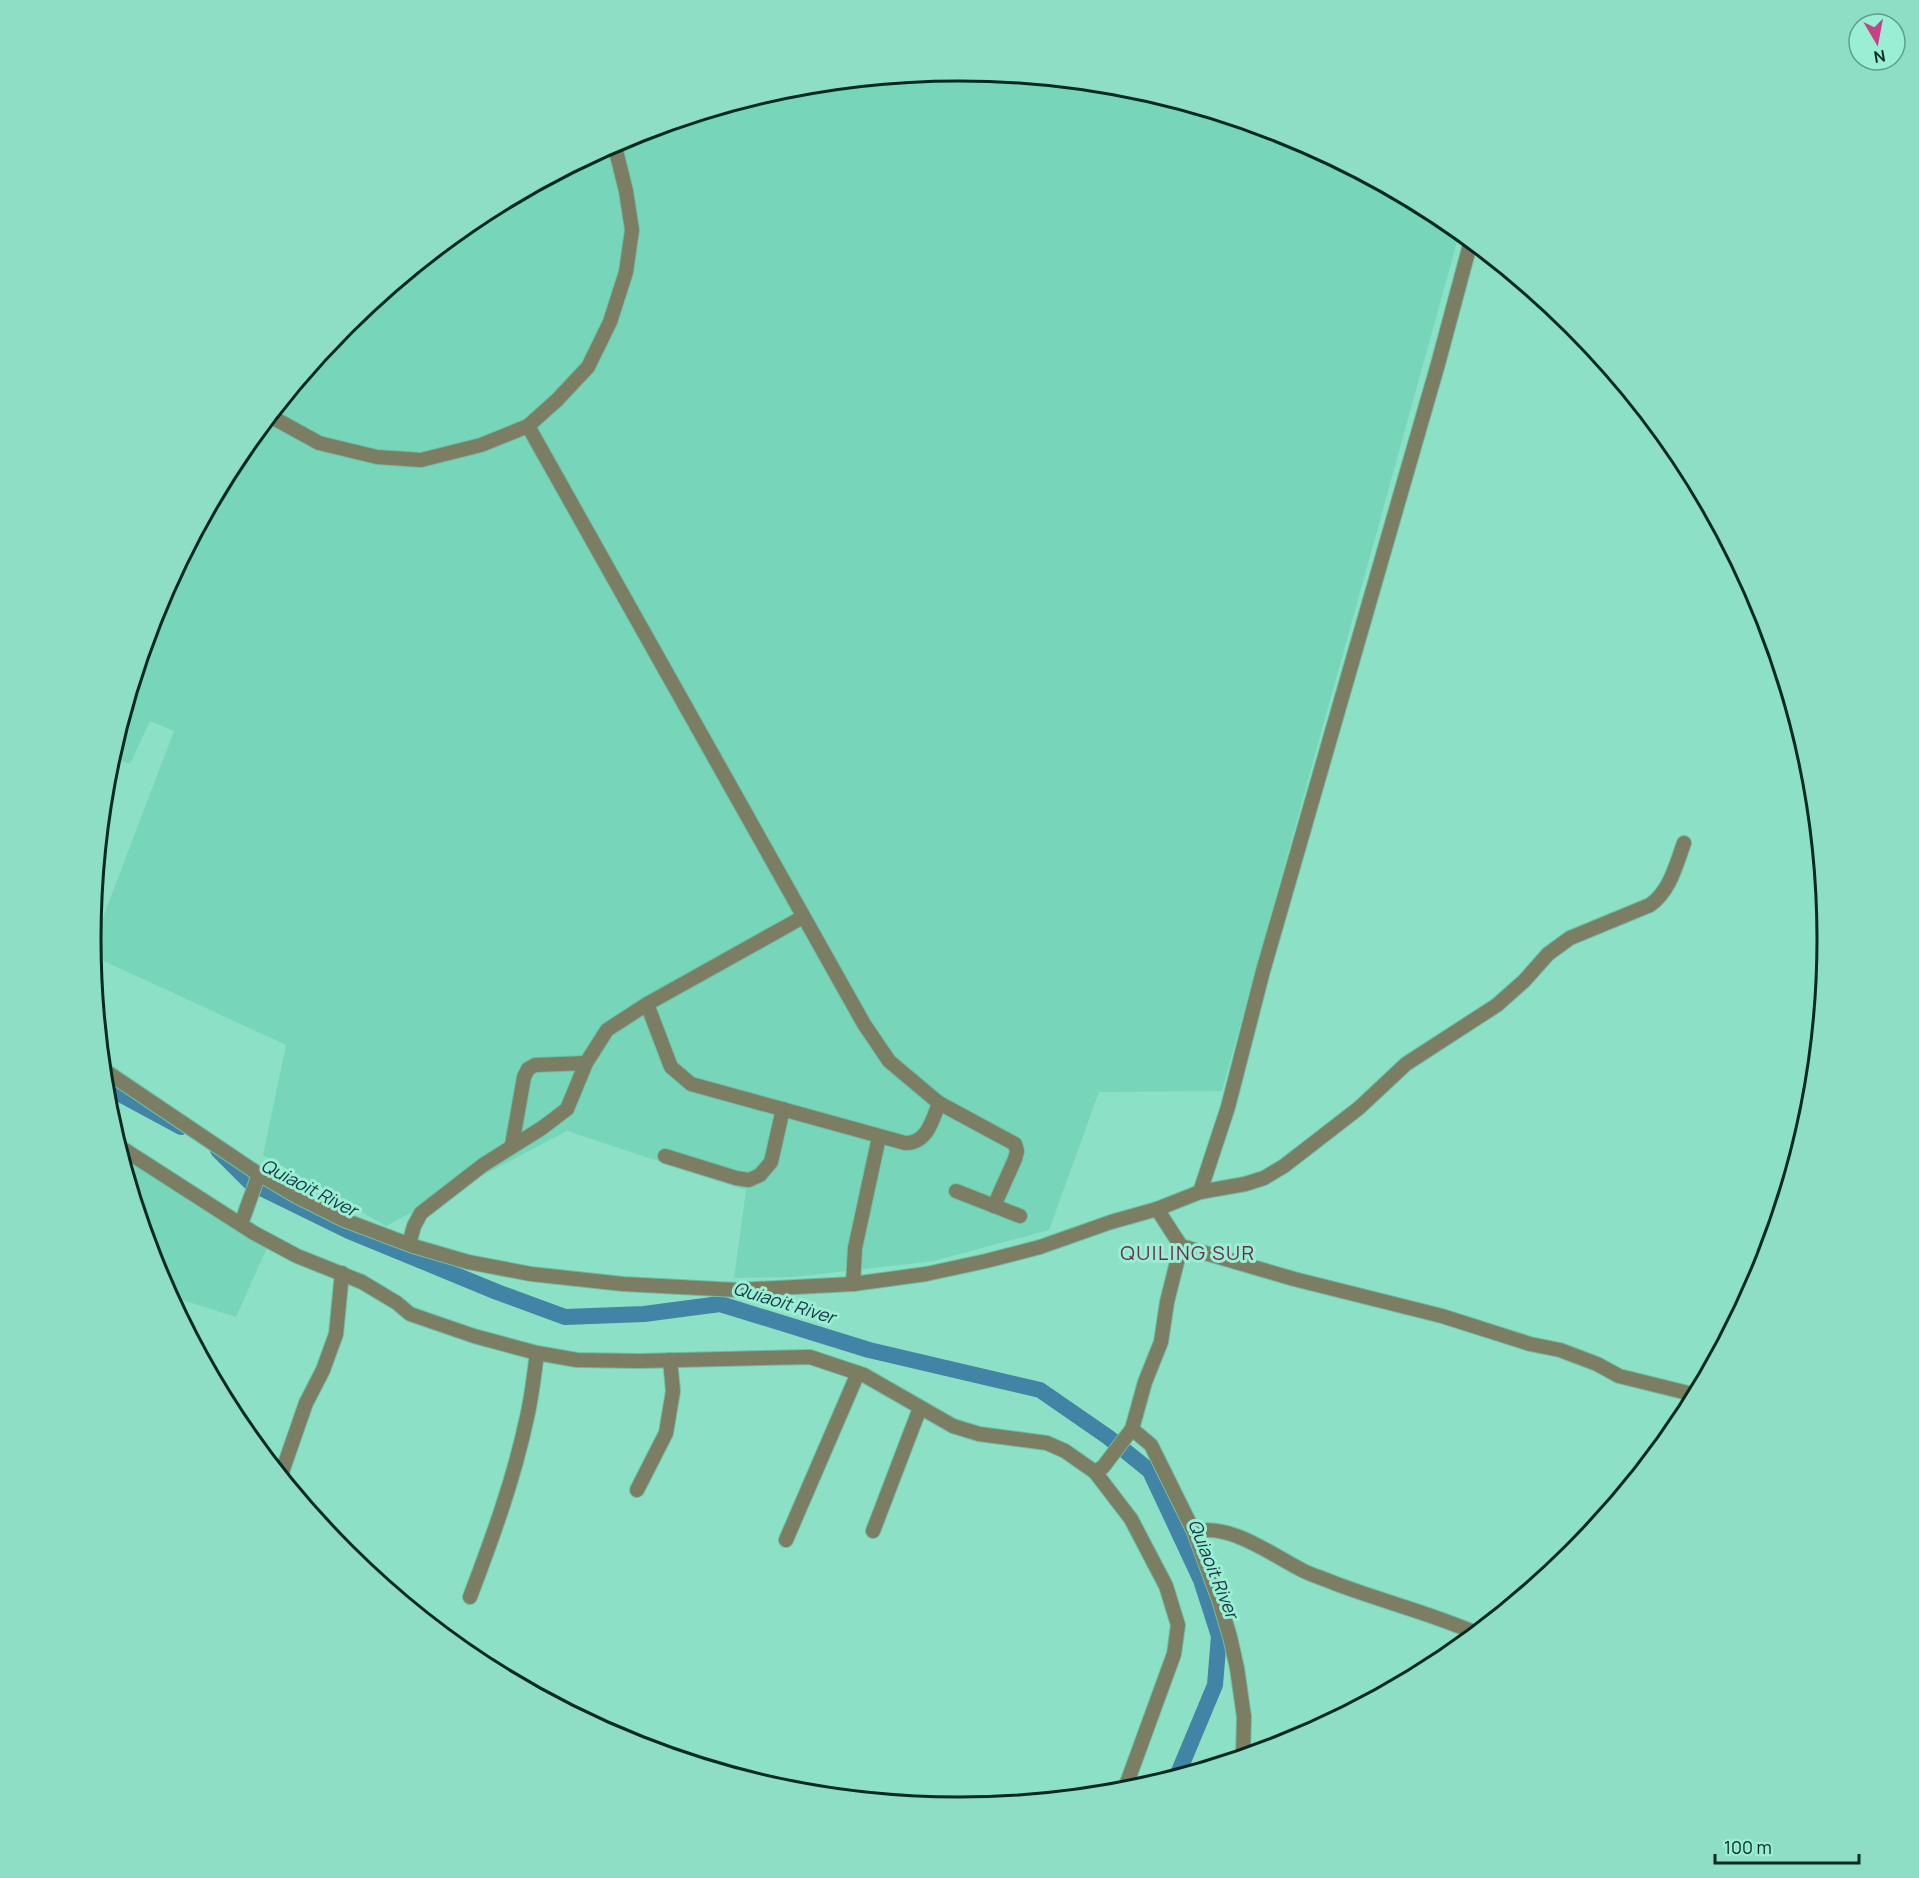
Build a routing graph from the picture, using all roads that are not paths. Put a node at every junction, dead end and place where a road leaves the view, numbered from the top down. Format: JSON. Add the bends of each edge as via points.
{"nodes":[{"id":1,"x":617,"y":152,"type":"edge"},
{"id":2,"x":1469,"y":249,"type":"edge"},
{"id":3,"x":277,"y":420,"type":"edge"},
{"id":4,"x":528,"y":426,"type":"junction"},
{"id":5,"x":1684,"y":843,"type":"dead end"},
{"id":6,"x":803,"y":917,"type":"junction"},
{"id":7,"x":646,"y":1004,"type":"junction"},
{"id":8,"x":586,"y":1063,"type":"junction"},
{"id":9,"x":113,"y":1076,"type":"edge"},
{"id":10,"x":939,"y":1103,"type":"junction"},
{"id":11,"x":783,"y":1109,"type":"junction"},
{"id":12,"x":879,"y":1137,"type":"junction"},
{"id":13,"x":512,"y":1145,"type":"junction"},
{"id":14,"x":129,"y":1152,"type":"edge"},
{"id":15,"x":665,"y":1156,"type":"dead end"},
{"id":16,"x":258,"y":1179,"type":"junction"},
{"id":17,"x":956,"y":1191,"type":"dead end"},
{"id":18,"x":1200,"y":1192,"type":"junction"},
{"id":19,"x":994,"y":1206,"type":"junction"},
{"id":20,"x":1157,"y":1209,"type":"junction"},
{"id":21,"x":1020,"y":1216,"type":"dead end"},
{"id":22,"x":243,"y":1220,"type":"junction"},
{"id":23,"x":409,"y":1244,"type":"junction"},
{"id":24,"x":1181,"y":1246,"type":"junction"},
{"id":25,"x":342,"y":1273,"type":"junction"},
{"id":26,"x":853,"y":1284,"type":"junction"},
{"id":27,"x":537,"y":1353,"type":"junction"},
{"id":28,"x":670,"y":1360,"type":"junction"},
{"id":29,"x":858,"y":1373,"type":"junction"},
{"id":30,"x":1687,"y":1393,"type":"edge"},
{"id":31,"x":920,"y":1408,"type":"junction"},
{"id":32,"x":1128,"y":1434,"type":"junction"},
{"id":33,"x":284,"y":1467,"type":"edge"},
{"id":34,"x":1099,"y":1470,"type":"junction"},
{"id":35,"x":637,"y":1490,"type":"dead end"},
{"id":36,"x":873,"y":1531,"type":"dead end"},
{"id":37,"x":1194,"y":1532,"type":"junction"},
{"id":38,"x":786,"y":1540,"type":"dead end"},
{"id":39,"x":470,"y":1597,"type":"dead end"},
{"id":40,"x":1468,"y":1629,"type":"edge"},
{"id":41,"x":1243,"y":1748,"type":"edge"},
{"id":42,"x":1128,"y":1781,"type":"edge"}],
"edges":[{"from":1,"to":4,"type":"street","via":[[632,230],[626,272],[610,322],[588,367]]},
{"from":2,"to":18,"type":"street","via":[[1263,971],[1228,1107]]},
{"from":3,"to":4,"type":"street","via":[[319,443],[377,458],[421,460],[481,445]]},
{"from":4,"to":6,"type":"street"},
{"from":5,"to":18,"type":"street","via":[[1661,898],[1570,938],[1548,954],[1497,1005],[1406,1064],[1359,1108],[1284,1166],[1245,1184]]},
{"from":6,"to":7,"type":"street"},
{"from":6,"to":10,"type":"street","via":[[889,1061]]},
{"from":7,"to":8,"type":"street","via":[[607,1030]]},
{"from":7,"to":11,"type":"street","via":[[671,1067],[691,1084]]},
{"from":8,"to":13,"type":"street","via":[[567,1109]]},
{"from":8,"to":13,"type":"street","via":[[535,1065],[528,1069]]},
{"from":9,"to":16,"type":"street"},
{"from":10,"to":12,"type":"street","via":[[927,1131],[914,1142]]},
{"from":10,"to":19,"type":"street","via":[[1015,1144],[1016,1160]]},
{"from":11,"to":12,"type":"street"},
{"from":11,"to":15,"type":"street","via":[[771,1162],[760,1175],[736,1178]]},
{"from":12,"to":26,"type":"street","via":[[855,1248]]},
{"from":13,"to":23,"type":"street","via":[[422,1213]]},
{"from":14,"to":22,"type":"street"},
{"from":16,"to":22,"type":"street"},
{"from":16,"to":23,"type":"street","via":[[344,1220]]},
{"from":17,"to":19,"type":"street"},
{"from":18,"to":20,"type":"street"},
{"from":19,"to":21,"type":"street"},
{"from":20,"to":24,"type":"street"},
{"from":20,"to":26,"type":"street","via":[[987,1261]]},
{"from":22,"to":25,"type":"street","via":[[297,1256]]},
{"from":23,"to":26,"type":"street","via":[[510,1270],[623,1284],[738,1290]]},
{"from":24,"to":30,"type":"street","via":[[1560,1350],[1619,1376]]},
{"from":24,"to":32,"type":"street","via":[[1161,1342]]},
{"from":25,"to":27,"type":"street","via":[[380,1292],[410,1314]]},
{"from":25,"to":33,"type":"street","via":[[336,1334]]},
{"from":27,"to":28,"type":"street","via":[[577,1360]]},
{"from":27,"to":39,"type":"street","via":[[528,1416],[516,1461]]},
{"from":28,"to":29,"type":"street","via":[[810,1357]]},
{"from":28,"to":35,"type":"street","via":[[673,1391],[666,1432]]},
{"from":29,"to":31,"type":"street"},
{"from":29,"to":38,"type":"street"},
{"from":31,"to":34,"type":"street","via":[[953,1426],[979,1434],[1047,1443]]},
{"from":31,"to":36,"type":"street"},
{"from":32,"to":34,"type":"street"},
{"from":32,"to":37,"type":"street","via":[[1150,1445]]},
{"from":34,"to":42,"type":"street","via":[[1131,1519],[1166,1586],[1178,1625],[1174,1654]]},
{"from":37,"to":40,"type":"street","via":[[1216,1530],[1248,1541],[1302,1571]]},
{"from":37,"to":41,"type":"street","via":[[1230,1637],[1244,1717]]}]}
